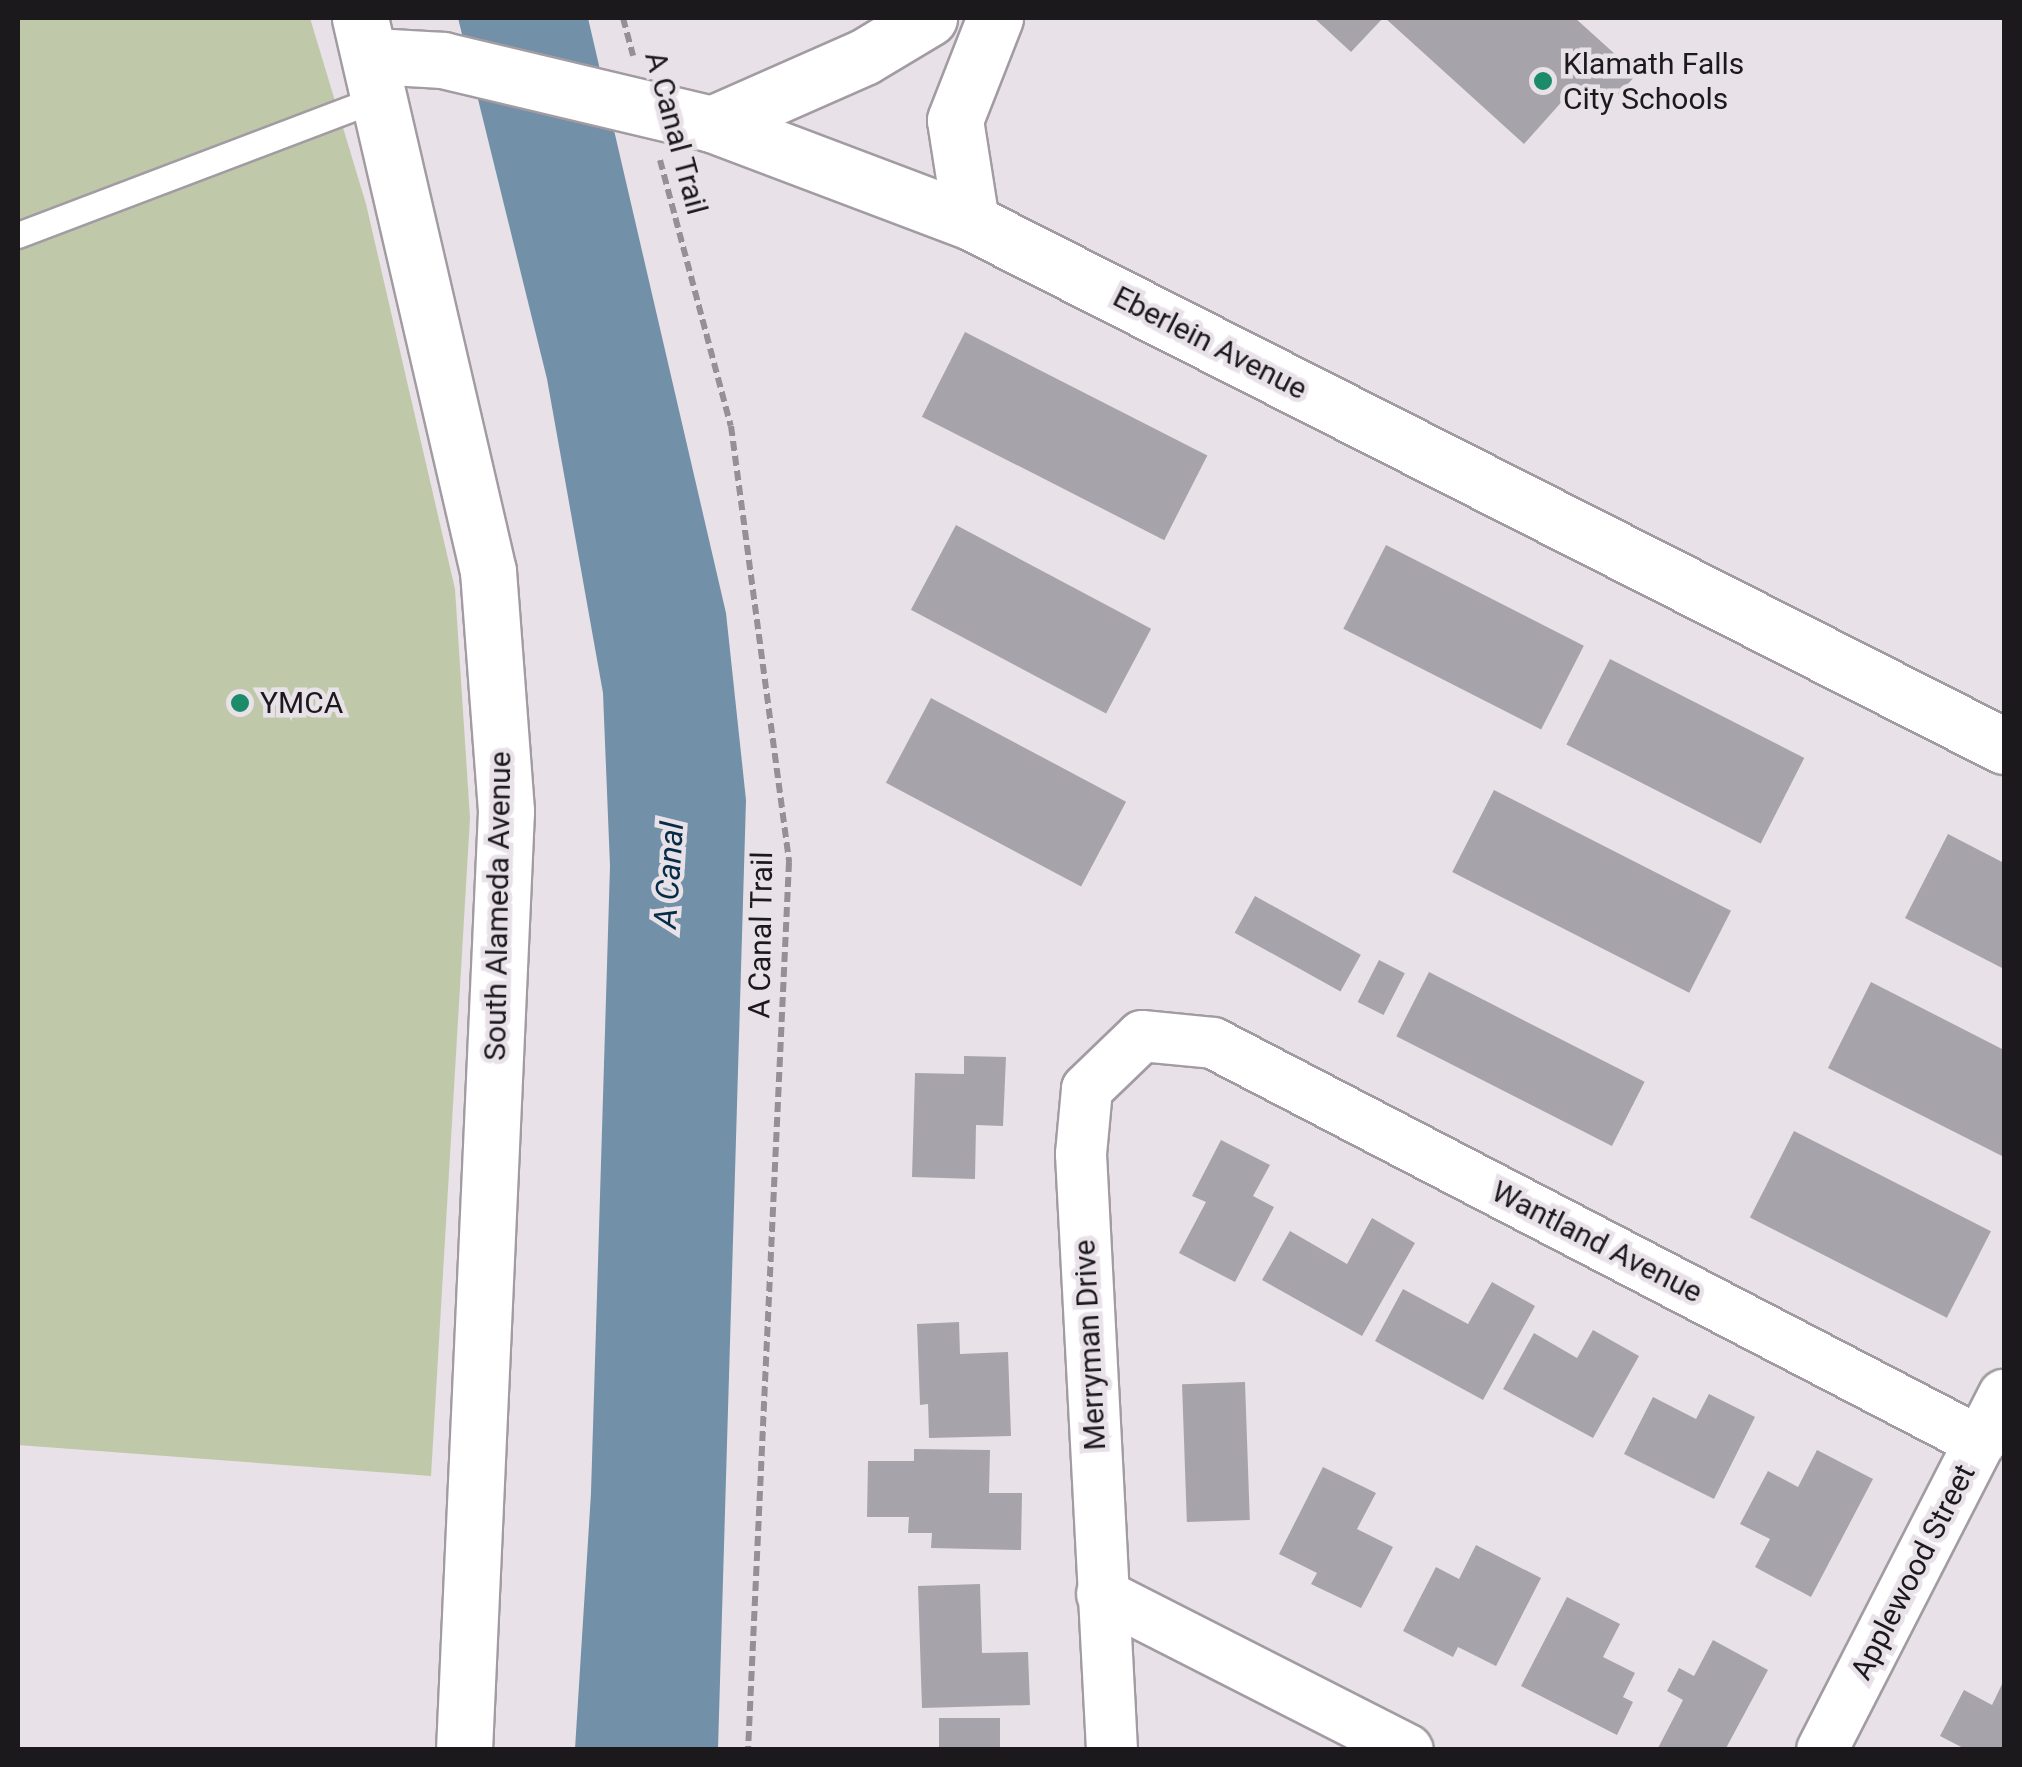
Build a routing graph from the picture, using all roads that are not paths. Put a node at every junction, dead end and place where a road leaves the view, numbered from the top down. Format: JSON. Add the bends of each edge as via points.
{"nodes":[{"id":1,"x":929,"y":18,"type":"edge"},
{"id":2,"x":994,"y":18,"type":"edge"},
{"id":3,"x":371,"y":57,"type":"edge"},
{"id":4,"x":712,"y":124,"type":"junction"},
{"id":5,"x":971,"y":222,"type":"junction"},
{"id":6,"x":18,"y":235,"type":"edge"},
{"id":7,"x":2004,"y":746,"type":"edge"},
{"id":8,"x":1213,"y":1043,"type":"joint"},
{"id":9,"x":2004,"y":1396,"type":"edge"},
{"id":10,"x":1980,"y":1442,"type":"junction"},
{"id":11,"x":1102,"y":1594,"type":"junction"},
{"id":12,"x":464,"y":1750,"type":"edge"},
{"id":13,"x":1112,"y":1750,"type":"edge"},
{"id":14,"x":1408,"y":1750,"type":"edge"},
{"id":15,"x":1822,"y":1750,"type":"edge"}],
"edges":[{"from":1,"to":4,"type":"street","via":[[864,56]]},
{"from":2,"to":5,"type":"street","via":[[955,120]]},
{"from":3,"to":4,"type":"street","name":"Eberlein Avenue","via":[[443,60]]},
{"from":3,"to":6,"type":"lane"},
{"from":3,"to":12,"type":"street","name":"South Alameda Avenue","via":[[488,571],[506,811]]},
{"from":4,"to":5,"type":"street","name":"Eberlein Avenue"},
{"from":5,"to":7,"type":"street","name":"Eberlein Avenue"},
{"from":8,"to":10,"type":"street","name":"Wantland Avenue"},
{"from":8,"to":11,"type":"street","name":"Merryman Drive","via":[[1142,1036],[1087,1088],[1081,1154]]},
{"from":9,"to":10,"type":"street","name":"Applewood Street"},
{"from":10,"to":15,"type":"street","name":"Applewood Street"},
{"from":11,"to":13,"type":"street","name":"Merryman Drive"},
{"from":11,"to":14,"type":"street"}]}
